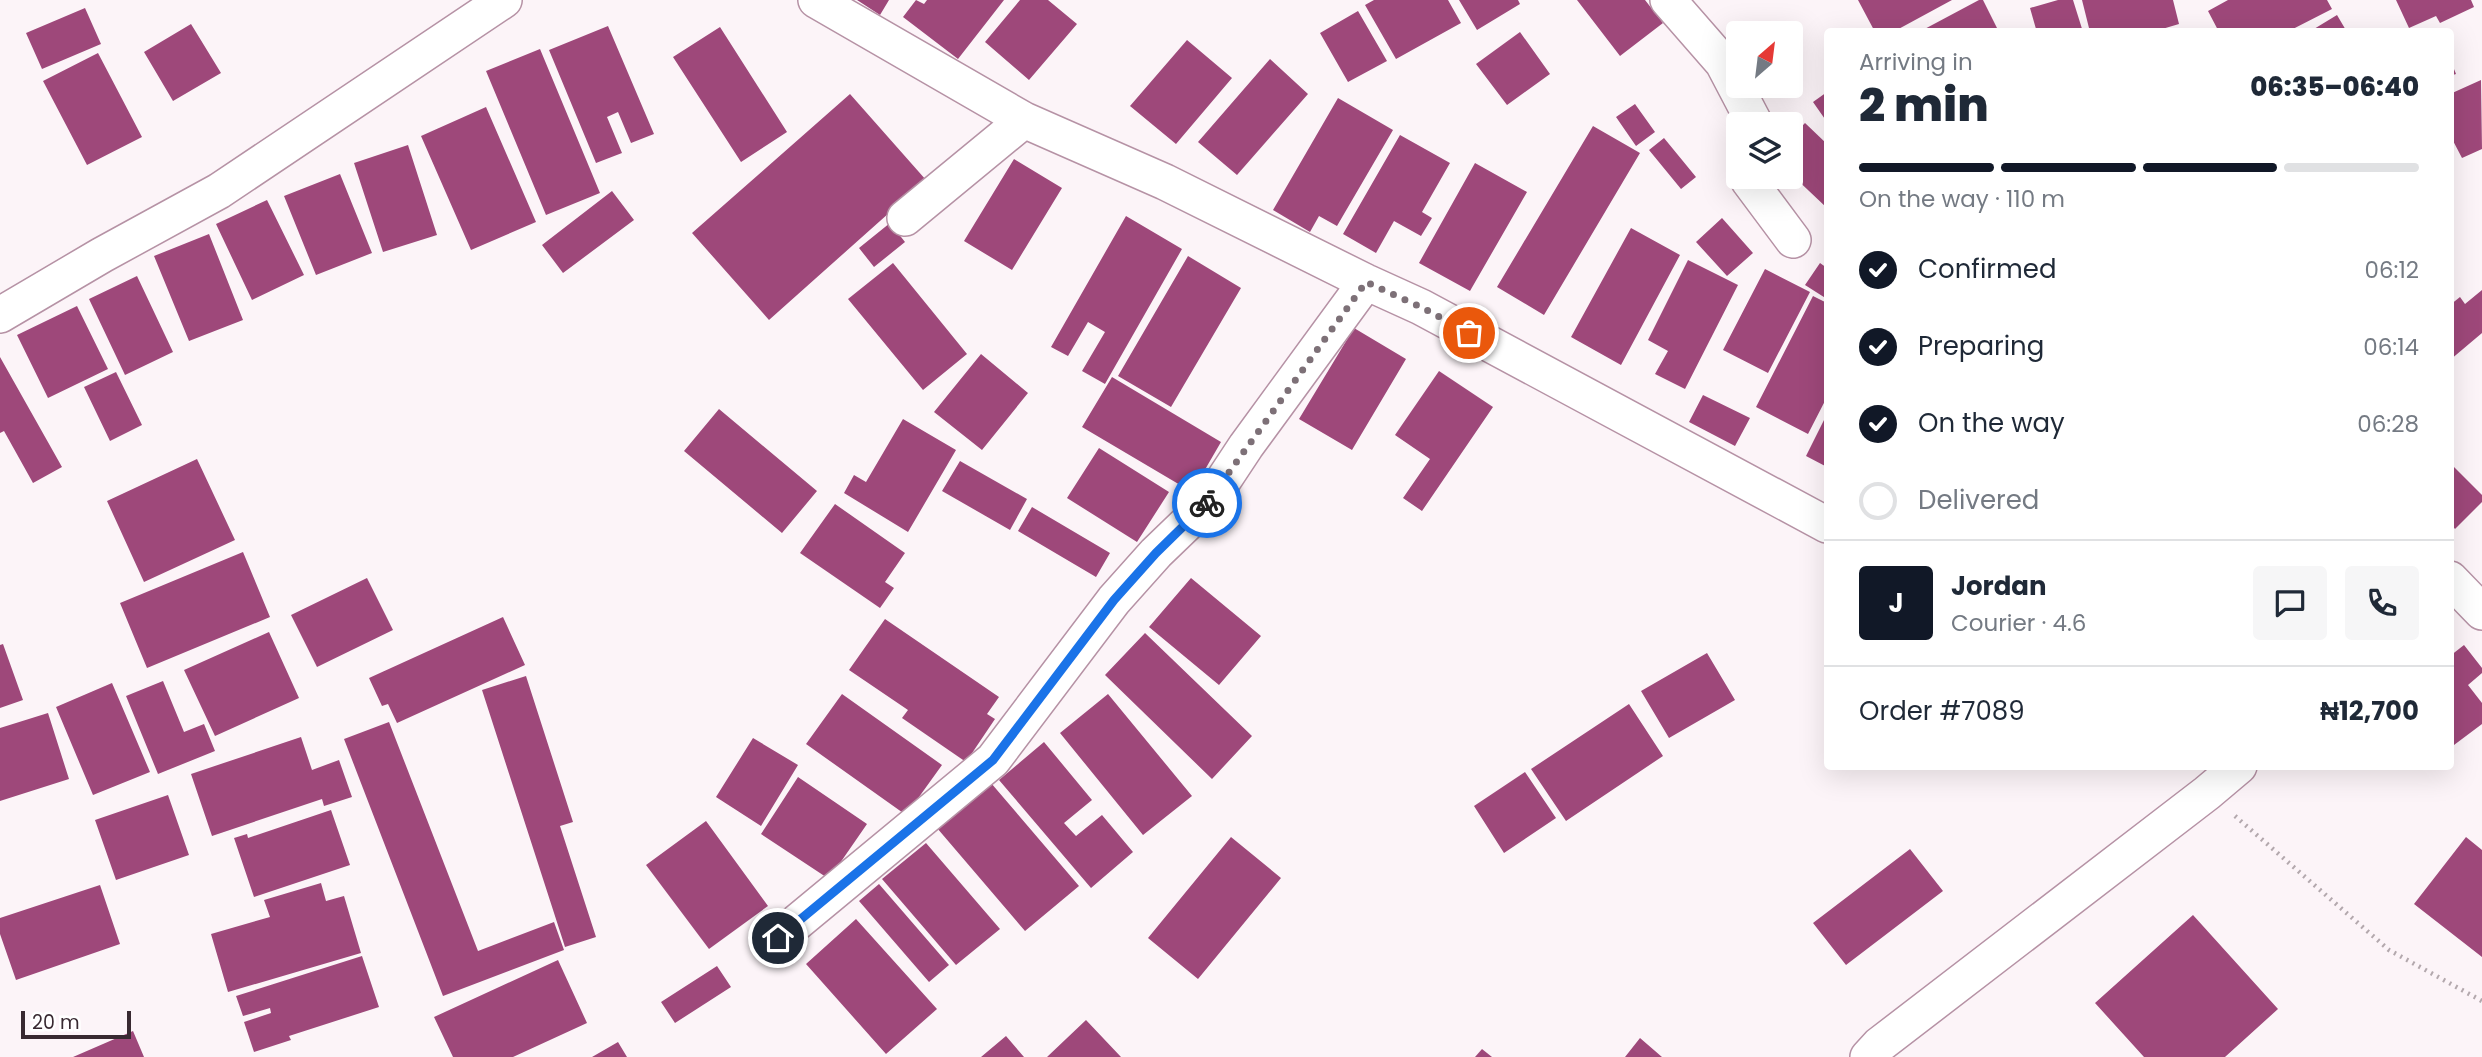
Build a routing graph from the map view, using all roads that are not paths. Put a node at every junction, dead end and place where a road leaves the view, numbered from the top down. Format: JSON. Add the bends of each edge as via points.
{"nodes":[{"id":1,"x":504,"y":0,"type":"edge"},
{"id":2,"x":816,"y":0,"type":"edge"},
{"id":3,"x":1668,"y":0,"type":"edge"},
{"id":4,"x":1749,"y":112,"type":"edge"},
{"id":5,"x":1024,"y":120,"type":"junction"},
{"id":6,"x":1755,"y":189,"type":"edge"},
{"id":7,"x":905,"y":218,"type":"dead end"},
{"id":8,"x":1793,"y":240,"type":"dead end"},
{"id":9,"x":1366,"y":282,"type":"junction"},
{"id":10,"x":0,"y":315,"type":"edge"},
{"id":11,"x":1824,"y":523,"type":"edge"},
{"id":12,"x":2234,"y":770,"type":"edge"},
{"id":13,"x":778,"y":938,"type":"dead end"},
{"id":14,"x":1880,"y":1053,"type":"edge"}],
"edges":[{"from":1,"to":10,"type":"street","via":[[219,191]]},
{"from":2,"to":5,"type":"street"},
{"from":3,"to":4,"type":"street","via":[[1724,63]]},
{"from":5,"to":7,"type":"street"},
{"from":5,"to":9,"type":"street","via":[[1165,182]]},
{"from":6,"to":8,"type":"street"},
{"from":9,"to":11,"type":"street","via":[[1421,307]]},
{"from":9,"to":13,"type":"street","via":[[1209,502],[1114,600],[993,760]]},
{"from":12,"to":14,"type":"street"}]}
